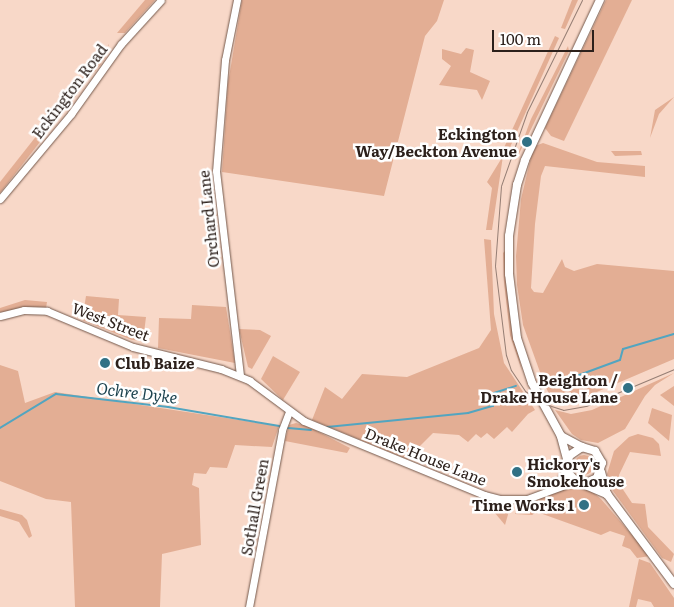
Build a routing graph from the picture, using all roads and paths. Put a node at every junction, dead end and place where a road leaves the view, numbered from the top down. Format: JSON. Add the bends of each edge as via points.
{"nodes":[{"id":1,"x":161,"y":0,"type":"edge"},
{"id":2,"x":237,"y":0,"type":"edge"},
{"id":3,"x":600,"y":0,"type":"edge"},
{"id":4,"x":0,"y":199,"type":"edge"},
{"id":5,"x":0,"y":316,"type":"edge"},
{"id":6,"x":240,"y":376,"type":"junction"},
{"id":7,"x":289,"y":412,"type":"junction"},
{"id":8,"x":561,"y":436,"type":"junction"},
{"id":9,"x":582,"y":447,"type":"junction"},
{"id":10,"x":567,"y":463,"type":"junction"},
{"id":11,"x":601,"y":472,"type":"junction"},
{"id":12,"x":576,"y":481,"type":"junction"},
{"id":13,"x":586,"y":483,"type":"junction"},
{"id":14,"x":557,"y":487,"type":"junction"},
{"id":15,"x":608,"y":494,"type":"junction"},
{"id":16,"x":674,"y":584,"type":"edge"},
{"id":17,"x":249,"y":607,"type":"edge"}],
"edges":[{"from":1,"to":4,"type":"street","name":"Eckington Road","via":[[122,44],[71,114]]},
{"from":2,"to":6,"type":"street","name":"Orchard Lane","via":[[225,60],[216,171]]},
{"from":3,"to":8,"type":"main road","via":[[525,160],[509,236],[510,283],[517,338],[532,383]]},
{"from":5,"to":6,"type":"street","name":"West Street","via":[[24,310],[47,311],[132,347],[198,361]]},
{"from":6,"to":7,"type":"street","name":"West Street"},
{"from":7,"to":14,"type":"street","name":"Drake House Lane","via":[[414,468],[484,495],[515,500],[541,495]]},
{"from":7,"to":17,"type":"street","name":"Sothall Green","via":[[282,430]]},
{"from":8,"to":9,"type":"main road"},
{"from":8,"to":10,"type":"main road"},
{"from":9,"to":10,"type":"main road","via":[[573,451]]},
{"from":9,"to":11,"type":"main road","via":[[599,454]]},
{"from":10,"to":12,"type":"main road"},
{"from":10,"to":14,"type":"street"},
{"from":11,"to":13,"type":"main road"},
{"from":11,"to":15,"type":"main road"},
{"from":12,"to":13,"type":"main road"},
{"from":12,"to":14,"type":"street","name":"Drake House Lane"},
{"from":13,"to":15,"type":"main road"},
{"from":15,"to":16,"type":"main road"}]}
